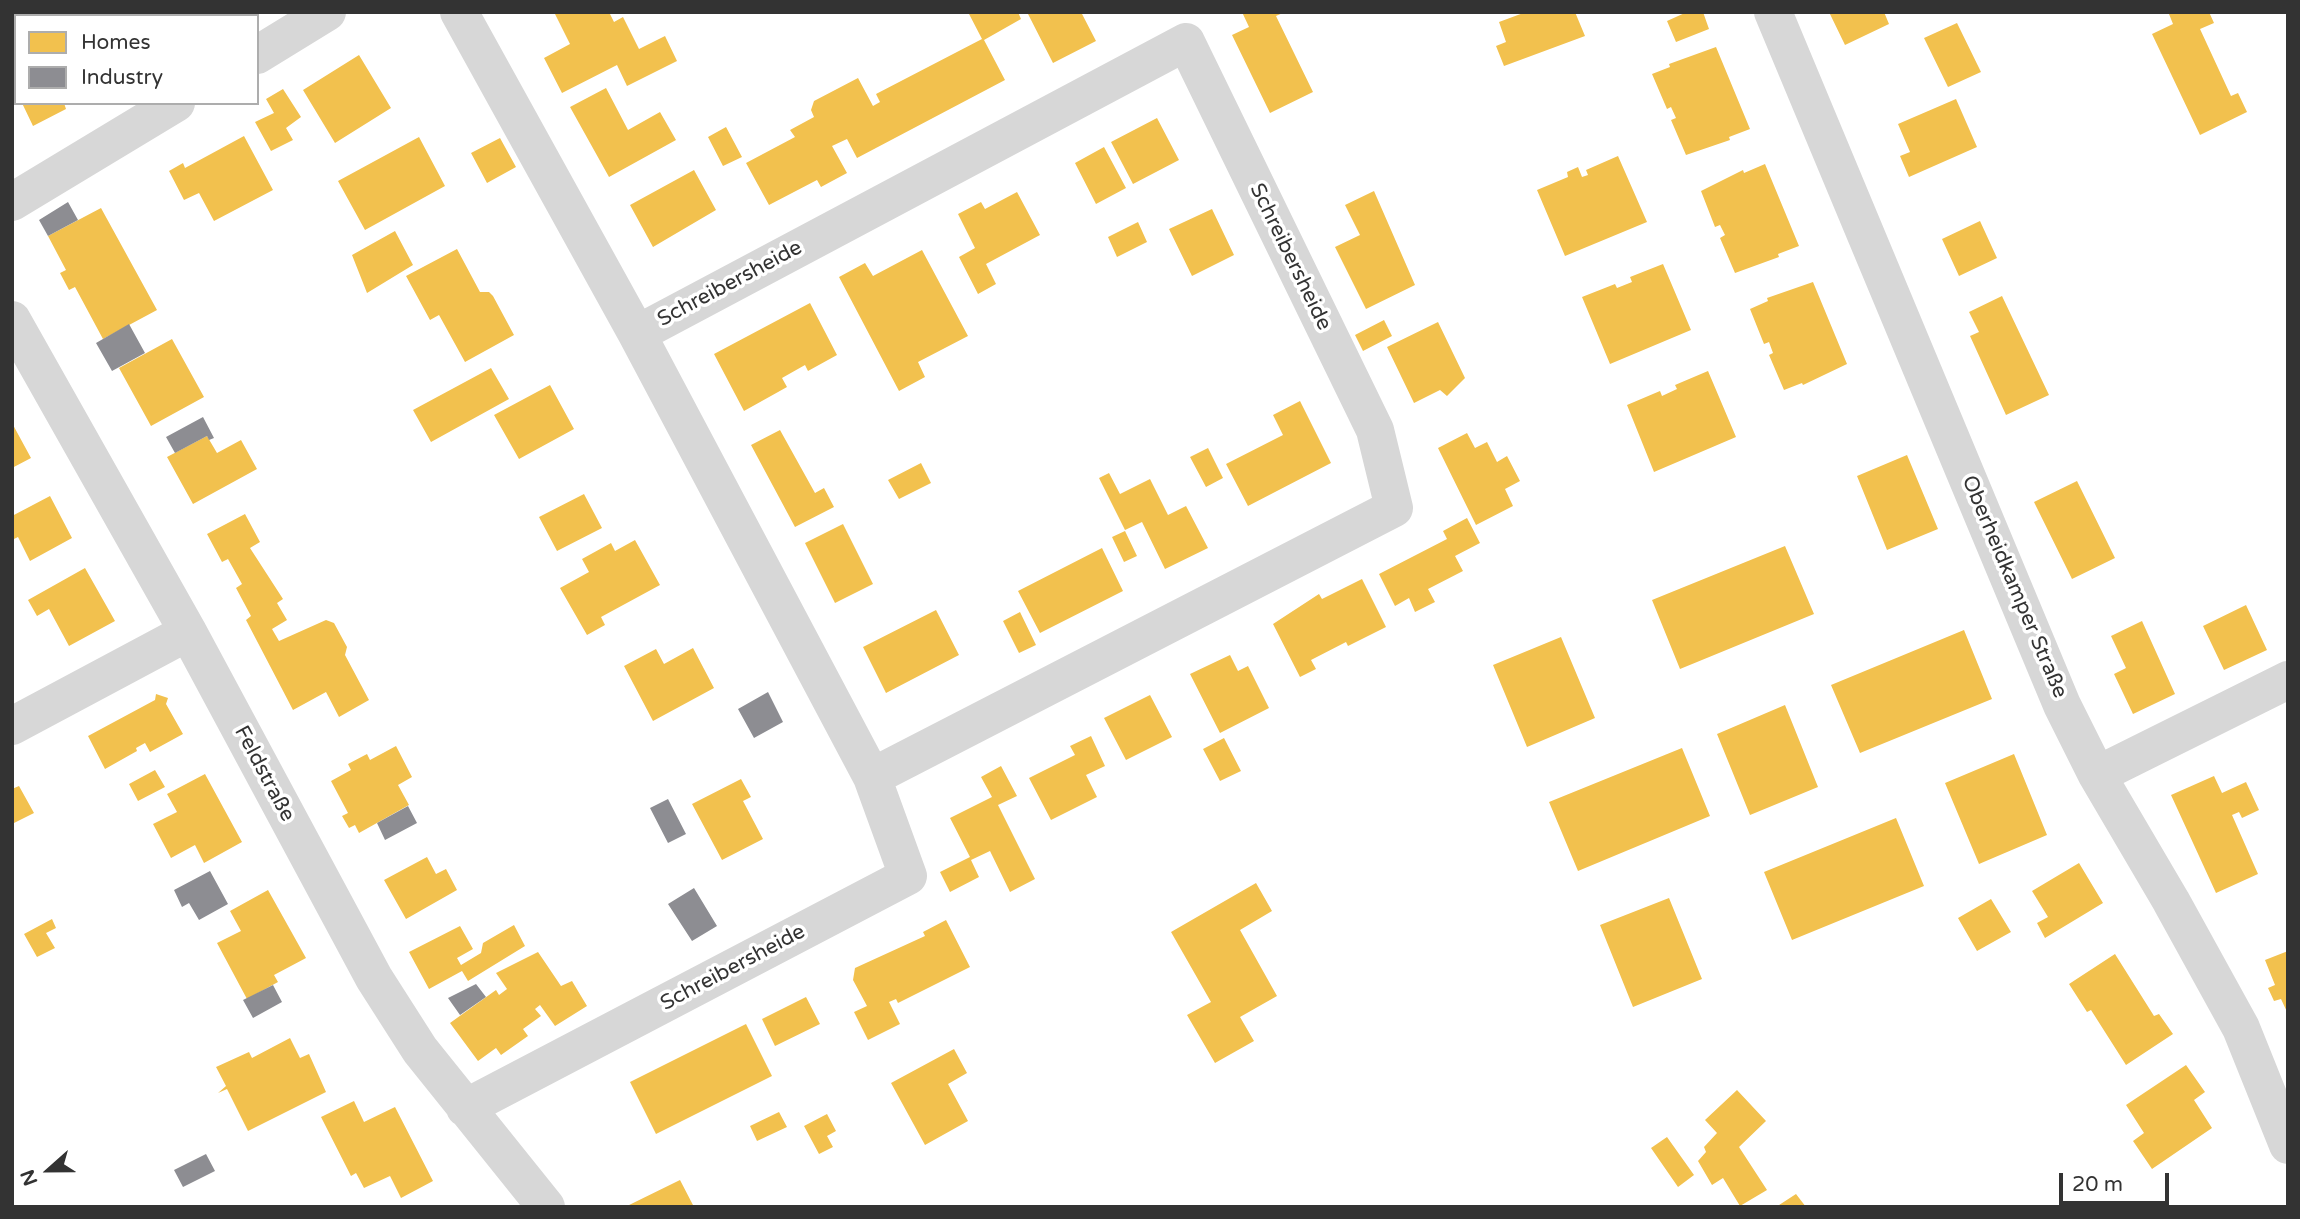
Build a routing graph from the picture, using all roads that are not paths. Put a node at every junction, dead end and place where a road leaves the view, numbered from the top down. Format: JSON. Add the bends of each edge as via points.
{"nodes":[{"id":1,"x":327,"y":12,"type":"edge"},
{"id":2,"x":459,"y":12,"type":"edge"},
{"id":3,"x":1773,"y":12,"type":"edge"},
{"id":4,"x":259,"y":53,"type":"edge"},
{"id":5,"x":173,"y":105,"type":"edge"},
{"id":6,"x":12,"y":202,"type":"edge"},
{"id":7,"x":12,"y":320,"type":"edge"},
{"id":8,"x":637,"y":334,"type":"junction"},
{"id":9,"x":188,"y":632,"type":"junction"},
{"id":10,"x":2288,"y":680,"type":"edge"},
{"id":11,"x":12,"y":726,"type":"edge"},
{"id":12,"x":2097,"y":775,"type":"junction"},
{"id":13,"x":872,"y":777,"type":"junction"},
{"id":14,"x":465,"y":1108,"type":"junction"},
{"id":15,"x":2288,"y":1145,"type":"edge"},
{"id":16,"x":546,"y":1207,"type":"edge"}],
"edges":[{"from":1,"to":4,"type":"street"},
{"from":2,"to":8,"type":"street","name":"Schreibersheide"},
{"from":3,"to":12,"type":"street","name":"Oberheidkamper Straße","via":[[2035,643]]},
{"from":5,"to":6,"type":"street"},
{"from":7,"to":9,"type":"street","name":"Feldstraße"},
{"from":8,"to":13,"type":"street","name":"Schreibersheide"},
{"from":8,"to":13,"type":"street","name":"Schreibersheide","via":[[1186,42],[1375,430],[1394,508]]},
{"from":9,"to":11,"type":"street"},
{"from":9,"to":14,"type":"street","name":"Feldstraße","via":[[374,978]]},
{"from":10,"to":12,"type":"street"},
{"from":12,"to":15,"type":"street","name":"Oberheidkamper Straße","via":[[2241,1028]]},
{"from":13,"to":14,"type":"street","name":"Schreibersheide","via":[[908,876]]},
{"from":14,"to":16,"type":"street","name":"Feldstraße"}]}
